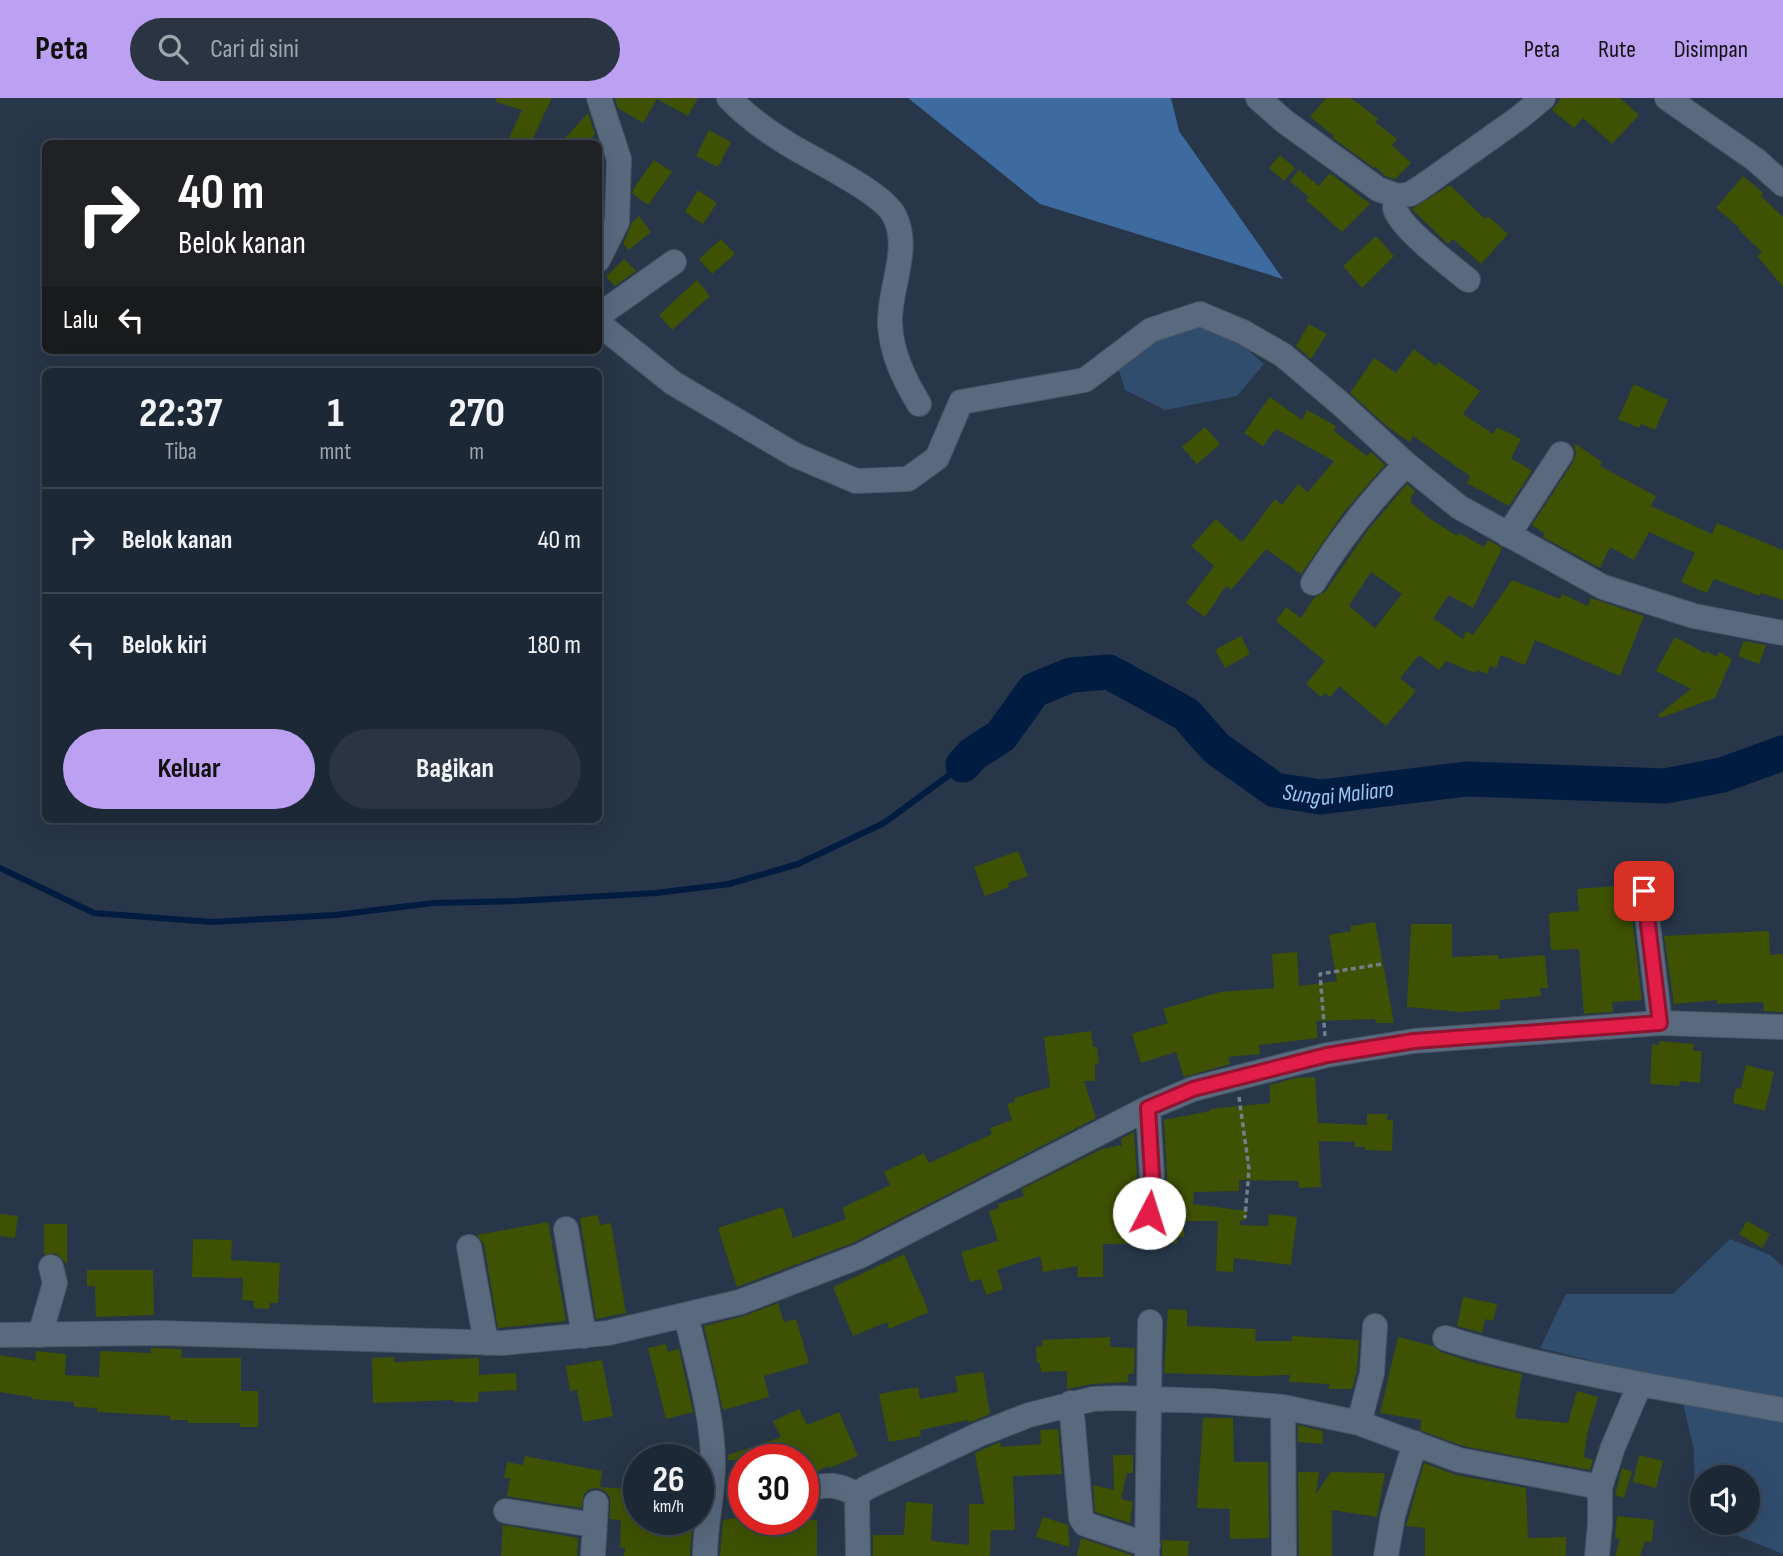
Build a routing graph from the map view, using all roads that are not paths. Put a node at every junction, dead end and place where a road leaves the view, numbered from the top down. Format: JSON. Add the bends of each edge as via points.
{"nodes":[{"id":1,"x":599,"y":98,"type":"edge"},
{"id":2,"x":729,"y":98,"type":"edge"},
{"id":3,"x":1258,"y":98,"type":"edge"},
{"id":4,"x":1543,"y":98,"type":"edge"},
{"id":5,"x":1667,"y":98,"type":"edge"},
{"id":6,"x":1783,"y":184,"type":"edge"},
{"id":7,"x":1397,"y":196,"type":"junction"},
{"id":8,"x":602,"y":252,"type":"edge"},
{"id":9,"x":674,"y":262,"type":"dead end"},
{"id":10,"x":1468,"y":280,"type":"dead end"},
{"id":11,"x":602,"y":313,"type":"edge"},
{"id":12,"x":602,"y":326,"type":"edge"},
{"id":13,"x":919,"y":404,"type":"dead end"},
{"id":14,"x":1561,"y":454,"type":"dead end"},
{"id":15,"x":1406,"y":464,"type":"junction"},
{"id":16,"x":1508,"y":535,"type":"junction"},
{"id":17,"x":1313,"y":583,"type":"dead end"},
{"id":18,"x":1783,"y":633,"type":"edge"},
{"id":19,"x":1644,"y":891,"type":"dead end"},
{"id":20,"x":1660,"y":1023,"type":"junction"},
{"id":21,"x":1783,"y":1027,"type":"edge"},
{"id":22,"x":1148,"y":1108,"type":"junction"},
{"id":23,"x":1149,"y":1213,"type":"dead end"},
{"id":24,"x":566,"y":1229,"type":"dead end"},
{"id":25,"x":469,"y":1247,"type":"dead end"},
{"id":26,"x":51,"y":1267,"type":"dead end"},
{"id":27,"x":686,"y":1315,"type":"junction"},
{"id":28,"x":1150,"y":1322,"type":"dead end"},
{"id":29,"x":1375,"y":1326,"type":"dead end"},
{"id":30,"x":0,"y":1335,"type":"edge"},
{"id":31,"x":40,"y":1335,"type":"junction"},
{"id":32,"x":584,"y":1336,"type":"junction"},
{"id":33,"x":1445,"y":1338,"type":"dead end"},
{"id":34,"x":486,"y":1343,"type":"junction"},
{"id":35,"x":1640,"y":1384,"type":"junction"},
{"id":36,"x":1148,"y":1399,"type":"junction"},
{"id":37,"x":1071,"y":1403,"type":"junction"},
{"id":38,"x":1283,"y":1407,"type":"junction"},
{"id":39,"x":1783,"y":1410,"type":"edge"},
{"id":40,"x":1359,"y":1423,"type":"junction"},
{"id":41,"x":1415,"y":1443,"type":"junction"},
{"id":42,"x":819,"y":1487,"type":"edge"},
{"id":43,"x":1600,"y":1487,"type":"junction"},
{"id":44,"x":858,"y":1494,"type":"junction"},
{"id":45,"x":506,"y":1511,"type":"dead end"},
{"id":46,"x":1148,"y":1550,"type":"edge"},
{"id":47,"x":593,"y":1556,"type":"edge"},
{"id":48,"x":705,"y":1556,"type":"edge"},
{"id":49,"x":858,"y":1556,"type":"edge"},
{"id":50,"x":1284,"y":1556,"type":"edge"},
{"id":51,"x":1386,"y":1556,"type":"edge"},
{"id":52,"x":1597,"y":1556,"type":"edge"}],
"edges":[{"from":1,"to":8,"type":"street","via":[[620,159],[617,222]]},
{"from":2,"to":13,"type":"street","via":[[787,143],[874,196],[895,216],[900,259],[890,324],[895,358]]},
{"from":3,"to":7,"type":"street","via":[[1378,189]]},
{"from":4,"to":7,"type":"street","via":[[1420,188]]},
{"from":5,"to":6,"type":"street"},
{"from":7,"to":10,"type":"street","via":[[1395,208],[1403,222]]},
{"from":9,"to":11,"type":"street"},
{"from":12,"to":15,"type":"street","via":[[673,383],[795,456],[856,481],[908,480],[937,458],[961,402],[1085,380],[1151,330],[1200,314],[1283,355]]},
{"from":14,"to":16,"type":"street"},
{"from":15,"to":16,"type":"street","via":[[1460,507]]},
{"from":15,"to":17,"type":"street","via":[[1335,547]]},
{"from":16,"to":18,"type":"street","via":[[1603,587],[1694,616]]},
{"from":19,"to":20,"type":"street"},
{"from":20,"to":21,"type":"street"},
{"from":20,"to":22,"type":"street","via":[[1414,1041],[1327,1055],[1193,1089]]},
{"from":22,"to":23,"type":"street"},
{"from":22,"to":27,"type":"street","via":[[860,1256],[740,1302]]},
{"from":24,"to":32,"type":"street"},
{"from":25,"to":34,"type":"street"},
{"from":26,"to":31,"type":"street","via":[[55,1283]]},
{"from":27,"to":32,"type":"street"},
{"from":27,"to":48,"type":"street","via":[[713,1450]]},
{"from":28,"to":36,"type":"street"},
{"from":29,"to":40,"type":"street","via":[[1372,1374]]},
{"from":30,"to":31,"type":"street"},
{"from":31,"to":34,"type":"street"},
{"from":32,"to":34,"type":"street"},
{"from":33,"to":35,"type":"street","via":[[1545,1366]]},
{"from":35,"to":39,"type":"street"},
{"from":35,"to":43,"type":"street"},
{"from":36,"to":37,"type":"street"},
{"from":36,"to":38,"type":"street"},
{"from":36,"to":46,"type":"street"},
{"from":37,"to":44,"type":"street","via":[[980,1434]]},
{"from":37,"to":46,"type":"street","via":[[1081,1518],[1085,1524]]},
{"from":38,"to":40,"type":"street"},
{"from":38,"to":50,"type":"street"},
{"from":40,"to":41,"type":"street"},
{"from":41,"to":43,"type":"street","via":[[1459,1460]]},
{"from":41,"to":51,"type":"street"},
{"from":42,"to":44,"type":"street","via":[[838,1485]]},
{"from":43,"to":52,"type":"street"},
{"from":44,"to":49,"type":"street"},
{"from":45,"to":47,"type":"street","via":[[595,1514]]}]}
